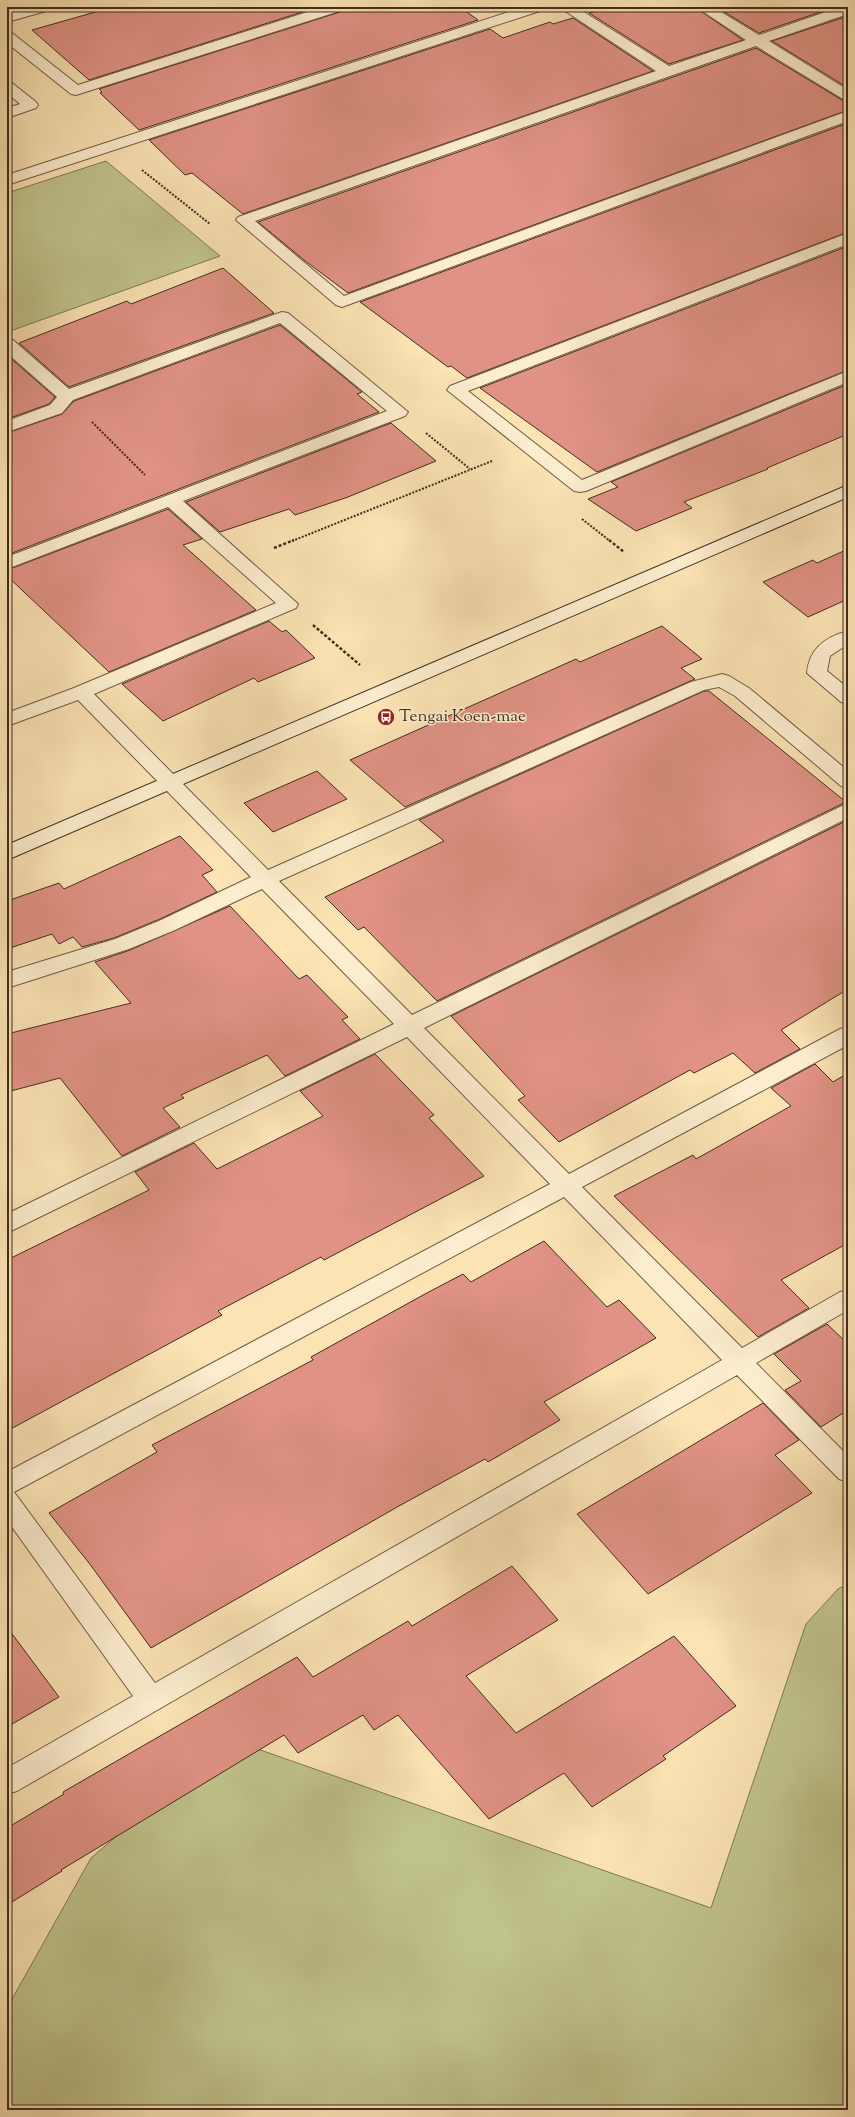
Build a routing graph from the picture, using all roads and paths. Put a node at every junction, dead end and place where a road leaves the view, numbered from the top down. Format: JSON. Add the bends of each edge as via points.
{"nodes":[{"id":1,"x":45,"y":7,"type":"edge"},
{"id":2,"x":338,"y":7,"type":"edge"},
{"id":3,"x":538,"y":7,"type":"edge"},
{"id":4,"x":566,"y":7,"type":"edge"},
{"id":5,"x":703,"y":7,"type":"edge"},
{"id":6,"x":848,"y":9,"type":"edge"},
{"id":7,"x":7,"y":18,"type":"edge"},
{"id":8,"x":7,"y":36,"type":"edge"},
{"id":9,"x":758,"y":41,"type":"junction"},
{"id":10,"x":668,"y":72,"type":"junction"},
{"id":11,"x":7,"y":86,"type":"edge"},
{"id":12,"x":848,"y":96,"type":"edge"},
{"id":13,"x":7,"y":113,"type":"edge"},
{"id":14,"x":848,"y":116,"type":"edge"},
{"id":15,"x":7,"y":180,"type":"edge"},
{"id":16,"x":848,"y":238,"type":"edge"},
{"id":17,"x":7,"y":344,"type":"edge"},
{"id":18,"x":848,"y":376,"type":"edge"},
{"id":19,"x":67,"y":396,"type":"junction"},
{"id":20,"x":7,"y":427,"type":"edge"},
{"id":21,"x":496,"y":459,"type":"dead end"},
{"id":22,"x":848,"y":490,"type":"edge"},
{"id":23,"x":171,"y":500,"type":"junction"},
{"id":24,"x":240,"y":561,"type":"junction"},
{"id":25,"x":7,"y":563,"type":"edge"},
{"id":26,"x":289,"y":604,"type":"junction"},
{"id":27,"x":848,"y":637,"type":"edge"},
{"id":28,"x":361,"y":666,"type":"dead end"},
{"id":29,"x":81,"y":692,"type":"junction"},
{"id":30,"x":848,"y":698,"type":"edge"},
{"id":31,"x":7,"y":720,"type":"edge"},
{"id":32,"x":848,"y":781,"type":"edge"},
{"id":33,"x":171,"y":783,"type":"junction"},
{"id":34,"x":848,"y":810,"type":"edge"},
{"id":35,"x":7,"y":853,"type":"edge"},
{"id":36,"x":265,"y":879,"type":"junction"},
{"id":37,"x":7,"y":980,"type":"edge"},
{"id":38,"x":410,"y":1026,"type":"junction"},
{"id":39,"x":848,"y":1035,"type":"edge"},
{"id":40,"x":566,"y":1185,"type":"junction"},
{"id":41,"x":7,"y":1224,"type":"edge"},
{"id":42,"x":848,"y":1299,"type":"edge"},
{"id":43,"x":739,"y":1362,"type":"junction"},
{"id":44,"x":848,"y":1472,"type":"edge"},
{"id":45,"x":7,"y":1484,"type":"edge"},
{"id":46,"x":7,"y":1500,"type":"edge"},
{"id":47,"x":151,"y":1699,"type":"junction"},
{"id":48,"x":7,"y":1782,"type":"edge"}],
"edges":[{"from":1,"to":7,"type":"street"},
{"from":2,"to":8,"type":"street","via":[[76,91]]},
{"from":3,"to":15,"type":"street"},
{"from":4,"to":10,"type":"street"},
{"from":5,"to":9,"type":"street"},
{"from":6,"to":9,"type":"street"},
{"from":9,"to":10,"type":"street"},
{"from":9,"to":12,"type":"street"},
{"from":10,"to":14,"type":"street","via":[[244,220],[342,302]]},
{"from":11,"to":13,"type":"street","via":[[31,105]]},
{"from":16,"to":18,"type":"street","via":[[456,390],[580,487]]},
{"from":17,"to":19,"type":"street"},
{"from":19,"to":20,"type":"street","via":[[56,409]]},
{"from":19,"to":23,"type":"path"},
{"from":19,"to":23,"type":"street","via":[[282,317],[399,412]]},
{"from":21,"to":24,"type":"path"},
{"from":22,"to":33,"type":"street"},
{"from":23,"to":24,"type":"street"},
{"from":23,"to":25,"type":"street"},
{"from":24,"to":26,"type":"street"},
{"from":26,"to":28,"type":"path"},
{"from":26,"to":29,"type":"street"},
{"from":27,"to":30,"type":"street","via":[[824,648],[817,661],[817,673]]},
{"from":29,"to":31,"type":"street"},
{"from":29,"to":33,"type":"street"},
{"from":32,"to":36,"type":"street","via":[[742,692],[722,680],[698,686]]},
{"from":33,"to":35,"type":"street"},
{"from":33,"to":36,"type":"street"},
{"from":34,"to":38,"type":"street"},
{"from":36,"to":37,"type":"street","via":[[122,944]]},
{"from":36,"to":38,"type":"street"},
{"from":38,"to":40,"type":"street"},
{"from":38,"to":41,"type":"street"},
{"from":39,"to":40,"type":"street"},
{"from":40,"to":43,"type":"street"},
{"from":40,"to":45,"type":"street"},
{"from":42,"to":43,"type":"street"},
{"from":43,"to":44,"type":"street"},
{"from":43,"to":47,"type":"street"},
{"from":46,"to":47,"type":"street"},
{"from":47,"to":48,"type":"street"}]}
